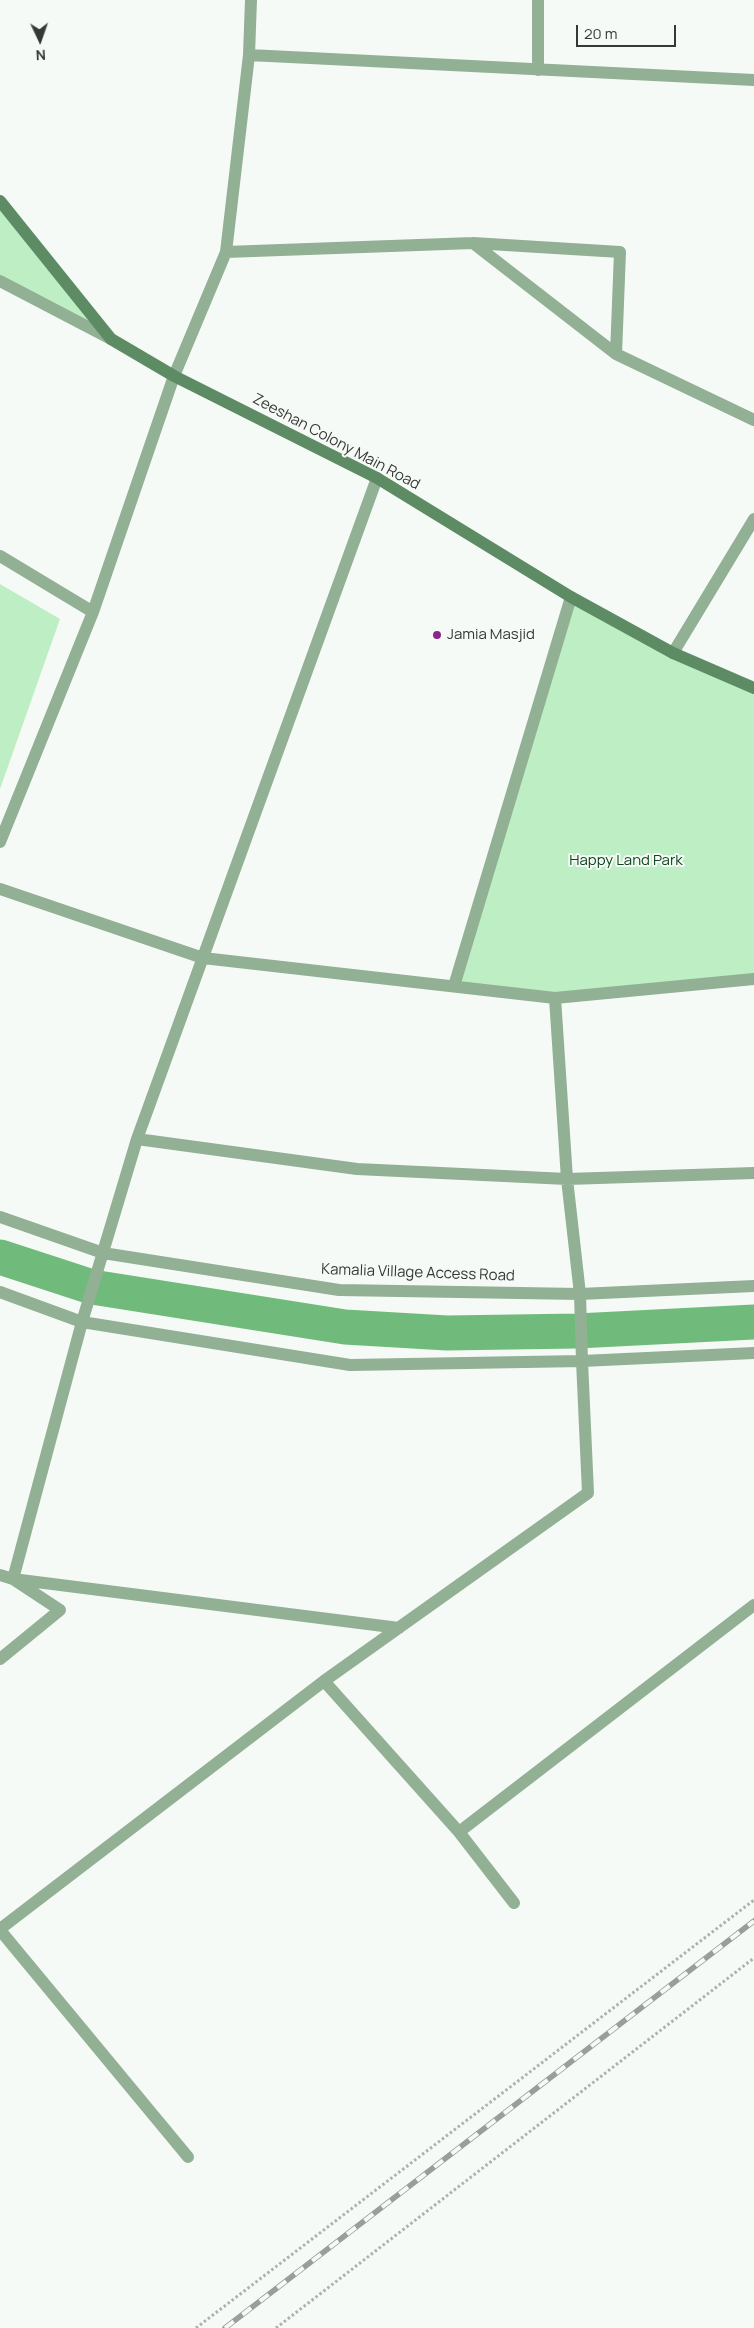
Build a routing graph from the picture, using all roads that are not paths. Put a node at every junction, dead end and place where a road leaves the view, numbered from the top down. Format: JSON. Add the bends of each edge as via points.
{"nodes":[{"id":1,"x":251,"y":0,"type":"edge"},
{"id":2,"x":538,"y":0,"type":"edge"},
{"id":3,"x":249,"y":55,"type":"junction"},
{"id":4,"x":538,"y":70,"type":"junction"},
{"id":5,"x":754,"y":80,"type":"edge"},
{"id":6,"x":0,"y":201,"type":"edge"},
{"id":7,"x":472,"y":243,"type":"junction"},
{"id":8,"x":226,"y":252,"type":"junction"},
{"id":9,"x":0,"y":282,"type":"edge"},
{"id":10,"x":111,"y":339,"type":"junction"},
{"id":11,"x":616,"y":354,"type":"junction"},
{"id":12,"x":174,"y":376,"type":"junction"},
{"id":13,"x":754,"y":420,"type":"edge"},
{"id":14,"x":377,"y":478,"type":"junction"},
{"id":15,"x":754,"y":519,"type":"edge"},
{"id":16,"x":0,"y":556,"type":"edge"},
{"id":17,"x":571,"y":597,"type":"junction"},
{"id":18,"x":93,"y":612,"type":"junction"},
{"id":19,"x":673,"y":652,"type":"junction"},
{"id":20,"x":754,"y":688,"type":"edge"},
{"id":21,"x":0,"y":842,"type":"edge"},
{"id":22,"x":0,"y":889,"type":"edge"},
{"id":23,"x":203,"y":958,"type":"junction"},
{"id":24,"x":754,"y":979,"type":"edge"},
{"id":25,"x":454,"y":986,"type":"junction"},
{"id":26,"x":555,"y":998,"type":"junction"},
{"id":27,"x":137,"y":1139,"type":"junction"},
{"id":28,"x":754,"y":1173,"type":"edge"},
{"id":29,"x":567,"y":1179,"type":"junction"},
{"id":30,"x":0,"y":1217,"type":"edge"},
{"id":31,"x":103,"y":1253,"type":"junction"},
{"id":32,"x":754,"y":1286,"type":"edge"},
{"id":33,"x":0,"y":1292,"type":"edge"},
{"id":34,"x":580,"y":1294,"type":"junction"},
{"id":35,"x":82,"y":1322,"type":"junction"},
{"id":36,"x":754,"y":1353,"type":"edge"},
{"id":37,"x":582,"y":1361,"type":"junction"},
{"id":38,"x":0,"y":1576,"type":"edge"},
{"id":39,"x":13,"y":1579,"type":"junction"},
{"id":40,"x":754,"y":1605,"type":"edge"},
{"id":41,"x":399,"y":1628,"type":"junction"},
{"id":42,"x":0,"y":1659,"type":"edge"},
{"id":43,"x":324,"y":1682,"type":"junction"},
{"id":44,"x":459,"y":1832,"type":"junction"},
{"id":45,"x":514,"y":1903,"type":"dead end"},
{"id":46,"x":0,"y":1930,"type":"edge"},
{"id":47,"x":188,"y":2157,"type":"dead end"}],
"edges":[{"from":1,"to":3,"type":"street"},
{"from":2,"to":4,"type":"street"},
{"from":3,"to":4,"type":"street"},
{"from":3,"to":8,"type":"street"},
{"from":4,"to":5,"type":"street"},
{"from":6,"to":10,"type":"street","name":"Zeeshan Colony Main Road"},
{"from":7,"to":8,"type":"street"},
{"from":7,"to":11,"type":"street"},
{"from":7,"to":11,"type":"street","via":[[620,252]]},
{"from":8,"to":12,"type":"street"},
{"from":9,"to":10,"type":"street"},
{"from":10,"to":12,"type":"street","name":"Zeeshan Colony Main Road"},
{"from":11,"to":13,"type":"street"},
{"from":12,"to":14,"type":"street","name":"Zeeshan Colony Main Road"},
{"from":12,"to":18,"type":"street"},
{"from":14,"to":17,"type":"street","name":"Zeeshan Colony Main Road"},
{"from":14,"to":23,"type":"street"},
{"from":15,"to":19,"type":"street"},
{"from":16,"to":18,"type":"street"},
{"from":17,"to":19,"type":"street","name":"Zeeshan Colony Main Road"},
{"from":17,"to":25,"type":"street"},
{"from":18,"to":21,"type":"street"},
{"from":19,"to":20,"type":"street","name":"Zeeshan Colony Main Road"},
{"from":22,"to":23,"type":"street"},
{"from":23,"to":25,"type":"street"},
{"from":23,"to":27,"type":"street"},
{"from":24,"to":26,"type":"street"},
{"from":25,"to":26,"type":"street"},
{"from":26,"to":29,"type":"street"},
{"from":27,"to":29,"type":"street","via":[[357,1169]]},
{"from":27,"to":31,"type":"street"},
{"from":28,"to":29,"type":"street"},
{"from":29,"to":34,"type":"street"},
{"from":30,"to":31,"type":"street","name":"Kamalia Village Access Road"},
{"from":31,"to":34,"type":"street","name":"Kamalia Village Access Road","via":[[339,1290]]},
{"from":31,"to":35,"type":"street"},
{"from":32,"to":34,"type":"street","name":"Kamalia Village Access Road"},
{"from":33,"to":35,"type":"street"},
{"from":34,"to":37,"type":"street"},
{"from":35,"to":37,"type":"street","via":[[350,1365]]},
{"from":35,"to":39,"type":"street"},
{"from":36,"to":37,"type":"street"},
{"from":37,"to":41,"type":"street","via":[[588,1493]]},
{"from":38,"to":39,"type":"street"},
{"from":39,"to":41,"type":"street"},
{"from":39,"to":42,"type":"street","via":[[60,1610]]},
{"from":40,"to":44,"type":"street"},
{"from":41,"to":43,"type":"street"},
{"from":43,"to":44,"type":"street"},
{"from":43,"to":46,"type":"street"},
{"from":44,"to":45,"type":"street"},
{"from":46,"to":47,"type":"street"}]}
